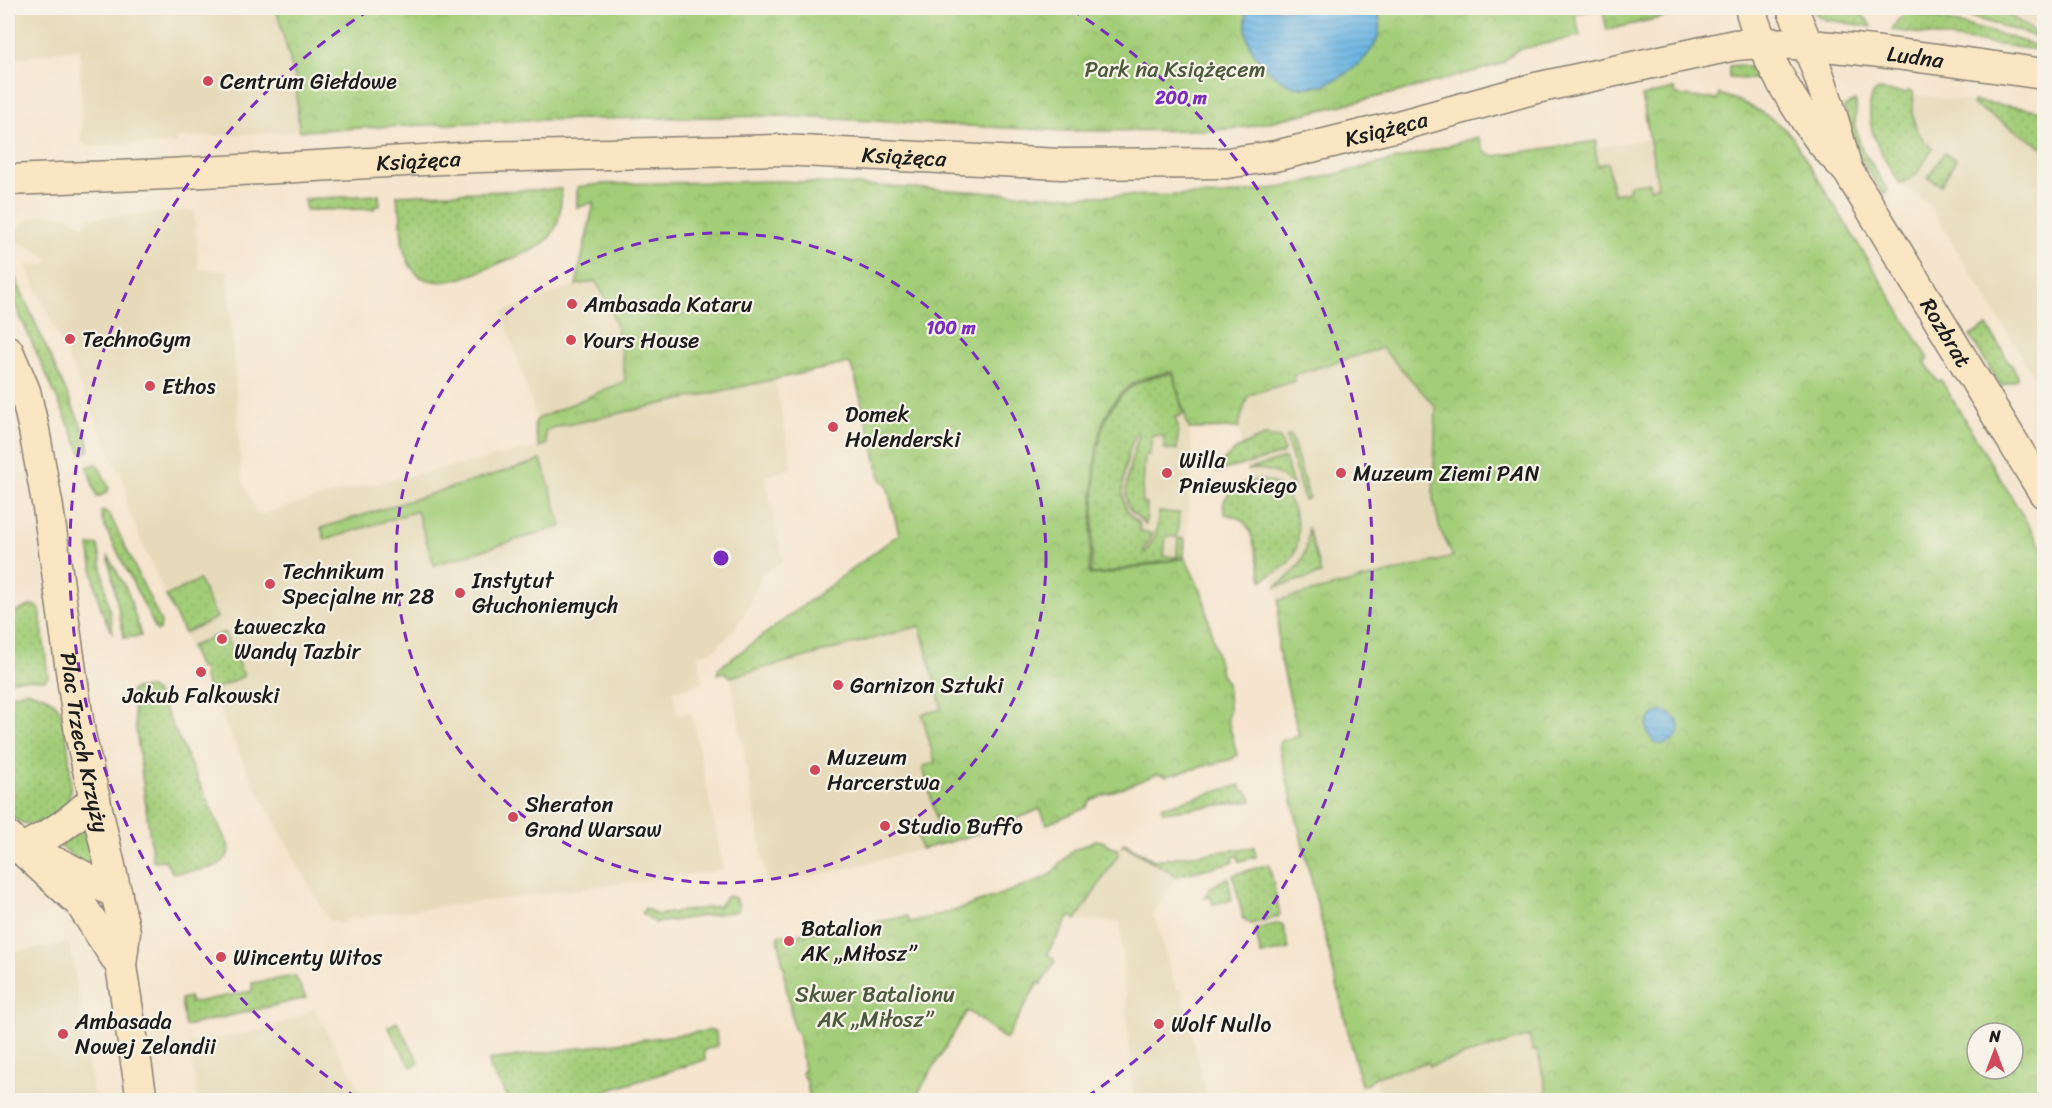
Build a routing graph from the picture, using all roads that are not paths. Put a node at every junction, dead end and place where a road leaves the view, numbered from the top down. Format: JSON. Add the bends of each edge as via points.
{"nodes":[{"id":1,"x":1750,"y":8,"type":"edge"},
{"id":2,"x":1792,"y":8,"type":"edge"},
{"id":3,"x":1786,"y":43,"type":"junction"},
{"id":4,"x":2044,"y":74,"type":"edge"},
{"id":5,"x":1848,"y":171,"type":"junction"},
{"id":6,"x":8,"y":180,"type":"edge"},
{"id":7,"x":11,"y":364,"type":"edge"},
{"id":8,"x":2044,"y":493,"type":"edge"},
{"id":9,"x":95,"y":798,"type":"junction"},
{"id":10,"x":14,"y":843,"type":"edge"},
{"id":11,"x":117,"y":894,"type":"junction"},
{"id":12,"x":121,"y":966,"type":"junction"},
{"id":13,"x":142,"y":1101,"type":"edge"}],
"edges":[{"from":1,"to":3,"type":"street"},
{"from":2,"to":3,"type":"street"},
{"from":3,"to":4,"type":"street","name":"Ludna"},
{"from":3,"to":5,"type":"street","name":"Rozbrat","via":[[1831,105]]},
{"from":3,"to":5,"type":"street","name":"Rozbrat","via":[[1789,92],[1817,137]]},
{"from":3,"to":6,"type":"street","name":"Książęca","via":[[1716,48],[1536,88],[1275,156],[1227,163],[1061,165],[781,150],[478,156]]},
{"from":5,"to":8,"type":"street","name":"Rozbrat"},
{"from":7,"to":9,"type":"street","name":"Plac Trzech Krzyży","via":[[27,400],[43,479],[80,734]]},
{"from":9,"to":10,"type":"street","via":[[70,822],[45,838]]},
{"from":9,"to":11,"type":"street","name":"Plac Trzech Krzyży"},
{"from":10,"to":11,"type":"street"},
{"from":10,"to":12,"type":"street","via":[[80,903]]},
{"from":11,"to":12,"type":"street","name":"Plac Trzech Krzyży","via":[[125,932]]},
{"from":12,"to":13,"type":"street"}]}
